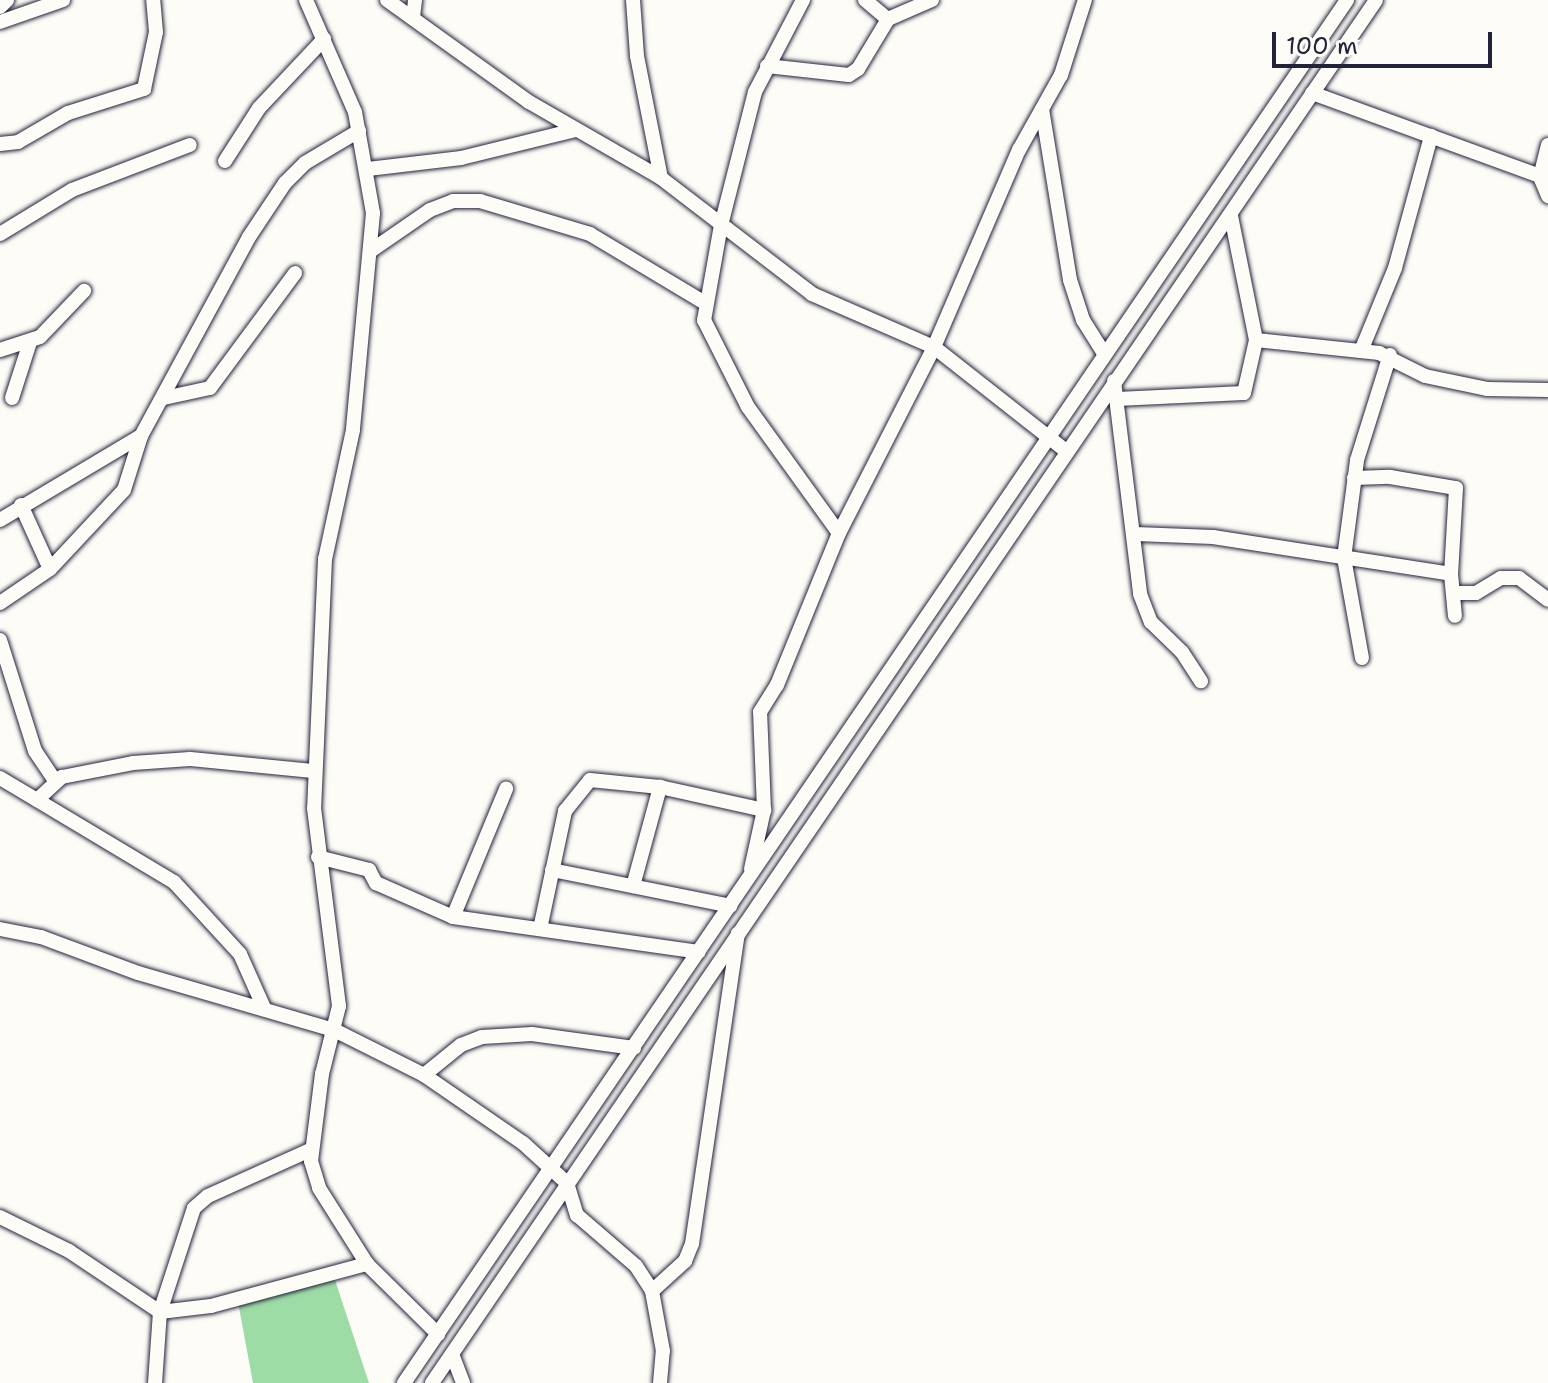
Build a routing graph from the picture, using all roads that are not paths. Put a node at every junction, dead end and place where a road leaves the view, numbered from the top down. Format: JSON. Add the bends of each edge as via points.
{"nodes":[{"id":1,"x":7,"y":0,"type":"edge"},
{"id":2,"x":63,"y":0,"type":"edge"},
{"id":3,"x":153,"y":0,"type":"edge"},
{"id":4,"x":306,"y":0,"type":"edge"},
{"id":5,"x":387,"y":0,"type":"edge"},
{"id":6,"x":415,"y":0,"type":"edge"},
{"id":7,"x":633,"y":0,"type":"edge"},
{"id":8,"x":803,"y":0,"type":"edge"},
{"id":9,"x":865,"y":0,"type":"edge"},
{"id":10,"x":932,"y":0,"type":"edge"},
{"id":11,"x":1085,"y":0,"type":"edge"},
{"id":12,"x":1347,"y":0,"type":"edge"},
{"id":13,"x":1376,"y":0,"type":"edge"},
{"id":14,"x":0,"y":7,"type":"edge"},
{"id":15,"x":413,"y":17,"type":"junction"},
{"id":16,"x":888,"y":19,"type":"junction"},
{"id":17,"x":0,"y":22,"type":"edge"},
{"id":18,"x":324,"y":39,"type":"junction"},
{"id":19,"x":767,"y":66,"type":"junction"},
{"id":20,"x":1312,"y":93,"type":"junction"},
{"id":21,"x":1042,"y":109,"type":"junction"},
{"id":22,"x":575,"y":130,"type":"junction"},
{"id":23,"x":359,"y":131,"type":"junction"},
{"id":24,"x":1431,"y":136,"type":"junction"},
{"id":25,"x":0,"y":144,"type":"edge"},
{"id":26,"x":190,"y":145,"type":"dead end"},
{"id":27,"x":1548,"y":145,"type":"edge"},
{"id":28,"x":225,"y":161,"type":"dead end"},
{"id":29,"x":368,"y":169,"type":"junction"},
{"id":30,"x":661,"y":178,"type":"junction"},
{"id":31,"x":1544,"y":178,"type":"edge"},
{"id":32,"x":1548,"y":196,"type":"edge"},
{"id":33,"x":1231,"y":216,"type":"junction"},
{"id":34,"x":721,"y":225,"type":"junction"},
{"id":35,"x":0,"y":234,"type":"edge"},
{"id":36,"x":372,"y":250,"type":"junction"},
{"id":37,"x":295,"y":273,"type":"dead end"},
{"id":38,"x":84,"y":291,"type":"dead end"},
{"id":39,"x":703,"y":302,"type":"junction"},
{"id":40,"x":1256,"y":340,"type":"junction"},
{"id":41,"x":30,"y":342,"type":"junction"},
{"id":42,"x":934,"y":347,"type":"junction"},
{"id":43,"x":0,"y":350,"type":"edge"},
{"id":44,"x":1361,"y":351,"type":"junction"},
{"id":45,"x":1105,"y":355,"type":"junction"},
{"id":46,"x":1390,"y":355,"type":"junction"},
{"id":47,"x":1114,"y":381,"type":"junction"},
{"id":48,"x":1548,"y":390,"type":"edge"},
{"id":49,"x":12,"y":398,"type":"dead end"},
{"id":50,"x":164,"y":398,"type":"junction"},
{"id":51,"x":1117,"y":399,"type":"junction"},
{"id":52,"x":141,"y":436,"type":"junction"},
{"id":53,"x":1046,"y":436,"type":"junction"},
{"id":54,"x":1066,"y":451,"type":"junction"},
{"id":55,"x":1354,"y":478,"type":"junction"},
{"id":56,"x":21,"y":505,"type":"junction"},
{"id":57,"x":0,"y":520,"type":"edge"},
{"id":58,"x":839,"y":533,"type":"junction"},
{"id":59,"x":1136,"y":534,"type":"junction"},
{"id":60,"x":1344,"y":558,"type":"junction"},
{"id":61,"x":50,"y":569,"type":"junction"},
{"id":62,"x":1451,"y":574,"type":"junction"},
{"id":63,"x":1453,"y":593,"type":"junction"},
{"id":64,"x":1548,"y":600,"type":"edge"},
{"id":65,"x":0,"y":603,"type":"edge"},
{"id":66,"x":1455,"y":616,"type":"dead end"},
{"id":67,"x":0,"y":640,"type":"edge"},
{"id":68,"x":1362,"y":658,"type":"dead end"},
{"id":69,"x":1201,"y":681,"type":"dead end"},
{"id":70,"x":313,"y":771,"type":"junction"},
{"id":71,"x":0,"y":778,"type":"edge"},
{"id":72,"x":55,"y":781,"type":"junction"},
{"id":73,"x":660,"y":787,"type":"junction"},
{"id":74,"x":506,"y":789,"type":"dead end"},
{"id":75,"x":37,"y":800,"type":"junction"},
{"id":76,"x":764,"y":810,"type":"junction"},
{"id":77,"x":318,"y":857,"type":"junction"},
{"id":78,"x":552,"y":870,"type":"junction"},
{"id":79,"x":749,"y":877,"type":"junction"},
{"id":80,"x":633,"y":886,"type":"junction"},
{"id":81,"x":730,"y":906,"type":"junction"},
{"id":82,"x":453,"y":917,"type":"junction"},
{"id":83,"x":0,"y":929,"type":"edge"},
{"id":84,"x":540,"y":929,"type":"junction"},
{"id":85,"x":738,"y":929,"type":"junction"},
{"id":86,"x":699,"y":952,"type":"junction"},
{"id":87,"x":264,"y":1008,"type":"junction"},
{"id":88,"x":334,"y":1030,"type":"junction"},
{"id":89,"x":634,"y":1048,"type":"junction"},
{"id":90,"x":424,"y":1075,"type":"junction"},
{"id":91,"x":310,"y":1150,"type":"junction"},
{"id":92,"x":551,"y":1168,"type":"junction"},
{"id":93,"x":567,"y":1183,"type":"junction"},
{"id":94,"x":0,"y":1217,"type":"edge"},
{"id":95,"x":367,"y":1264,"type":"junction"},
{"id":96,"x":652,"y":1291,"type":"junction"},
{"id":97,"x":160,"y":1312,"type":"junction"},
{"id":98,"x":438,"y":1334,"type":"junction"},
{"id":99,"x":452,"y":1354,"type":"junction"},
{"id":100,"x":155,"y":1383,"type":"edge"},
{"id":101,"x":404,"y":1383,"type":"edge"},
{"id":102,"x":432,"y":1383,"type":"edge"},
{"id":103,"x":463,"y":1383,"type":"edge"},
{"id":104,"x":660,"y":1383,"type":"edge"}],
"edges":[{"from":1,"to":14,"type":"street"},
{"from":2,"to":17,"type":"street"},
{"from":3,"to":25,"type":"street","via":[[156,32],[144,89],[68,113],[18,142]]},
{"from":4,"to":18,"type":"street"},
{"from":5,"to":15,"type":"street"},
{"from":6,"to":15,"type":"street"},
{"from":7,"to":30,"type":"street","via":[[637,56]]},
{"from":8,"to":19,"type":"street"},
{"from":9,"to":16,"type":"street"},
{"from":10,"to":16,"type":"street"},
{"from":11,"to":21,"type":"street","via":[[1065,64]]},
{"from":12,"to":45,"type":"street"},
{"from":13,"to":20,"type":"street"},
{"from":15,"to":22,"type":"street"},
{"from":16,"to":19,"type":"street","via":[[849,75]]},
{"from":18,"to":23,"type":"street"},
{"from":18,"to":28,"type":"street","via":[[259,108],[249,132]]},
{"from":19,"to":34,"type":"street","via":[[755,92]]},
{"from":20,"to":24,"type":"street"},
{"from":20,"to":33,"type":"street"},
{"from":21,"to":42,"type":"street","via":[[1019,150]]},
{"from":21,"to":45,"type":"street","via":[[1070,280],[1083,320]]},
{"from":22,"to":29,"type":"street","via":[[461,158]]},
{"from":22,"to":30,"type":"street"},
{"from":23,"to":29,"type":"street"},
{"from":23,"to":50,"type":"street","via":[[305,163],[285,183],[249,237]]},
{"from":24,"to":31,"type":"street"},
{"from":24,"to":44,"type":"street","via":[[1395,268]]},
{"from":26,"to":35,"type":"street","via":[[72,190]]},
{"from":27,"to":31,"type":"street"},
{"from":29,"to":36,"type":"street"},
{"from":30,"to":34,"type":"street"},
{"from":31,"to":32,"type":"street"},
{"from":33,"to":40,"type":"street"},
{"from":33,"to":47,"type":"street"},
{"from":34,"to":39,"type":"street"},
{"from":34,"to":42,"type":"street","via":[[812,294]]},
{"from":36,"to":39,"type":"street","via":[[430,210],[453,201],[480,201],[590,234]]},
{"from":36,"to":70,"type":"street","via":[[351,444],[325,559]]},
{"from":37,"to":50,"type":"street","via":[[210,388]]},
{"from":38,"to":41,"type":"street","via":[[55,324]]},
{"from":39,"to":58,"type":"street","via":[[708,338],[748,407]]},
{"from":40,"to":44,"type":"street"},
{"from":40,"to":51,"type":"street","via":[[1244,393]]},
{"from":41,"to":43,"type":"street"},
{"from":41,"to":49,"type":"street"},
{"from":42,"to":53,"type":"street"},
{"from":42,"to":58,"type":"street"},
{"from":44,"to":46,"type":"street"},
{"from":45,"to":53,"type":"street"},
{"from":46,"to":48,"type":"street","via":[[1425,376],[1497,390]]},
{"from":46,"to":55,"type":"street"},
{"from":47,"to":51,"type":"street"},
{"from":47,"to":54,"type":"street"},
{"from":50,"to":52,"type":"street"},
{"from":51,"to":59,"type":"street"},
{"from":52,"to":56,"type":"street","via":[[112,458]]},
{"from":52,"to":61,"type":"street","via":[[124,490]]},
{"from":53,"to":54,"type":"street"},
{"from":53,"to":79,"type":"street"},
{"from":54,"to":85,"type":"street"},
{"from":55,"to":60,"type":"street"},
{"from":55,"to":62,"type":"street","via":[[1455,486]]},
{"from":56,"to":57,"type":"street"},
{"from":56,"to":61,"type":"street"},
{"from":58,"to":76,"type":"street","via":[[777,685],[760,712]]},
{"from":59,"to":60,"type":"street","via":[[1213,537]]},
{"from":59,"to":69,"type":"street","via":[[1144,608]]},
{"from":60,"to":62,"type":"street"},
{"from":60,"to":68,"type":"street"},
{"from":61,"to":65,"type":"street"},
{"from":62,"to":63,"type":"street"},
{"from":63,"to":64,"type":"street","via":[[1476,593],[1501,578],[1519,578]]},
{"from":63,"to":66,"type":"street"},
{"from":67,"to":72,"type":"street","via":[[35,751]]},
{"from":70,"to":72,"type":"street","via":[[190,759],[133,763]]},
{"from":70,"to":77,"type":"street"},
{"from":71,"to":75,"type":"street"},
{"from":72,"to":75,"type":"street"},
{"from":73,"to":76,"type":"street"},
{"from":73,"to":78,"type":"street","via":[[590,780],[565,811]]},
{"from":73,"to":80,"type":"street"},
{"from":74,"to":82,"type":"street"},
{"from":75,"to":87,"type":"street","via":[[174,882],[240,954]]},
{"from":76,"to":79,"type":"street"},
{"from":77,"to":82,"type":"street","via":[[369,870],[376,883]]},
{"from":77,"to":88,"type":"street","via":[[339,993]]},
{"from":78,"to":80,"type":"street"},
{"from":78,"to":84,"type":"street"},
{"from":79,"to":81,"type":"street"},
{"from":80,"to":81,"type":"street"},
{"from":81,"to":86,"type":"street"},
{"from":82,"to":84,"type":"street"},
{"from":83,"to":87,"type":"street","via":[[41,937],[138,973]]},
{"from":84,"to":86,"type":"street"},
{"from":85,"to":93,"type":"street"},
{"from":85,"to":96,"type":"street","via":[[692,1244],[685,1261]]},
{"from":86,"to":89,"type":"street"},
{"from":87,"to":88,"type":"street"},
{"from":88,"to":90,"type":"street"},
{"from":88,"to":91,"type":"street"},
{"from":89,"to":90,"type":"street","via":[[532,1034],[482,1037],[461,1045]]},
{"from":89,"to":92,"type":"street"},
{"from":90,"to":92,"type":"street"},
{"from":91,"to":95,"type":"street","via":[[319,1188]]},
{"from":91,"to":97,"type":"street","via":[[208,1196],[194,1208]]},
{"from":92,"to":93,"type":"street"},
{"from":92,"to":98,"type":"street"},
{"from":93,"to":96,"type":"street","via":[[577,1215],[636,1266]]},
{"from":93,"to":99,"type":"street"},
{"from":94,"to":97,"type":"street","via":[[69,1251]]},
{"from":95,"to":97,"type":"street","via":[[211,1306]]},
{"from":95,"to":98,"type":"street"},
{"from":96,"to":104,"type":"street","via":[[663,1351]]},
{"from":97,"to":100,"type":"street"},
{"from":98,"to":101,"type":"street"},
{"from":99,"to":102,"type":"street"},
{"from":99,"to":103,"type":"street"}]}
